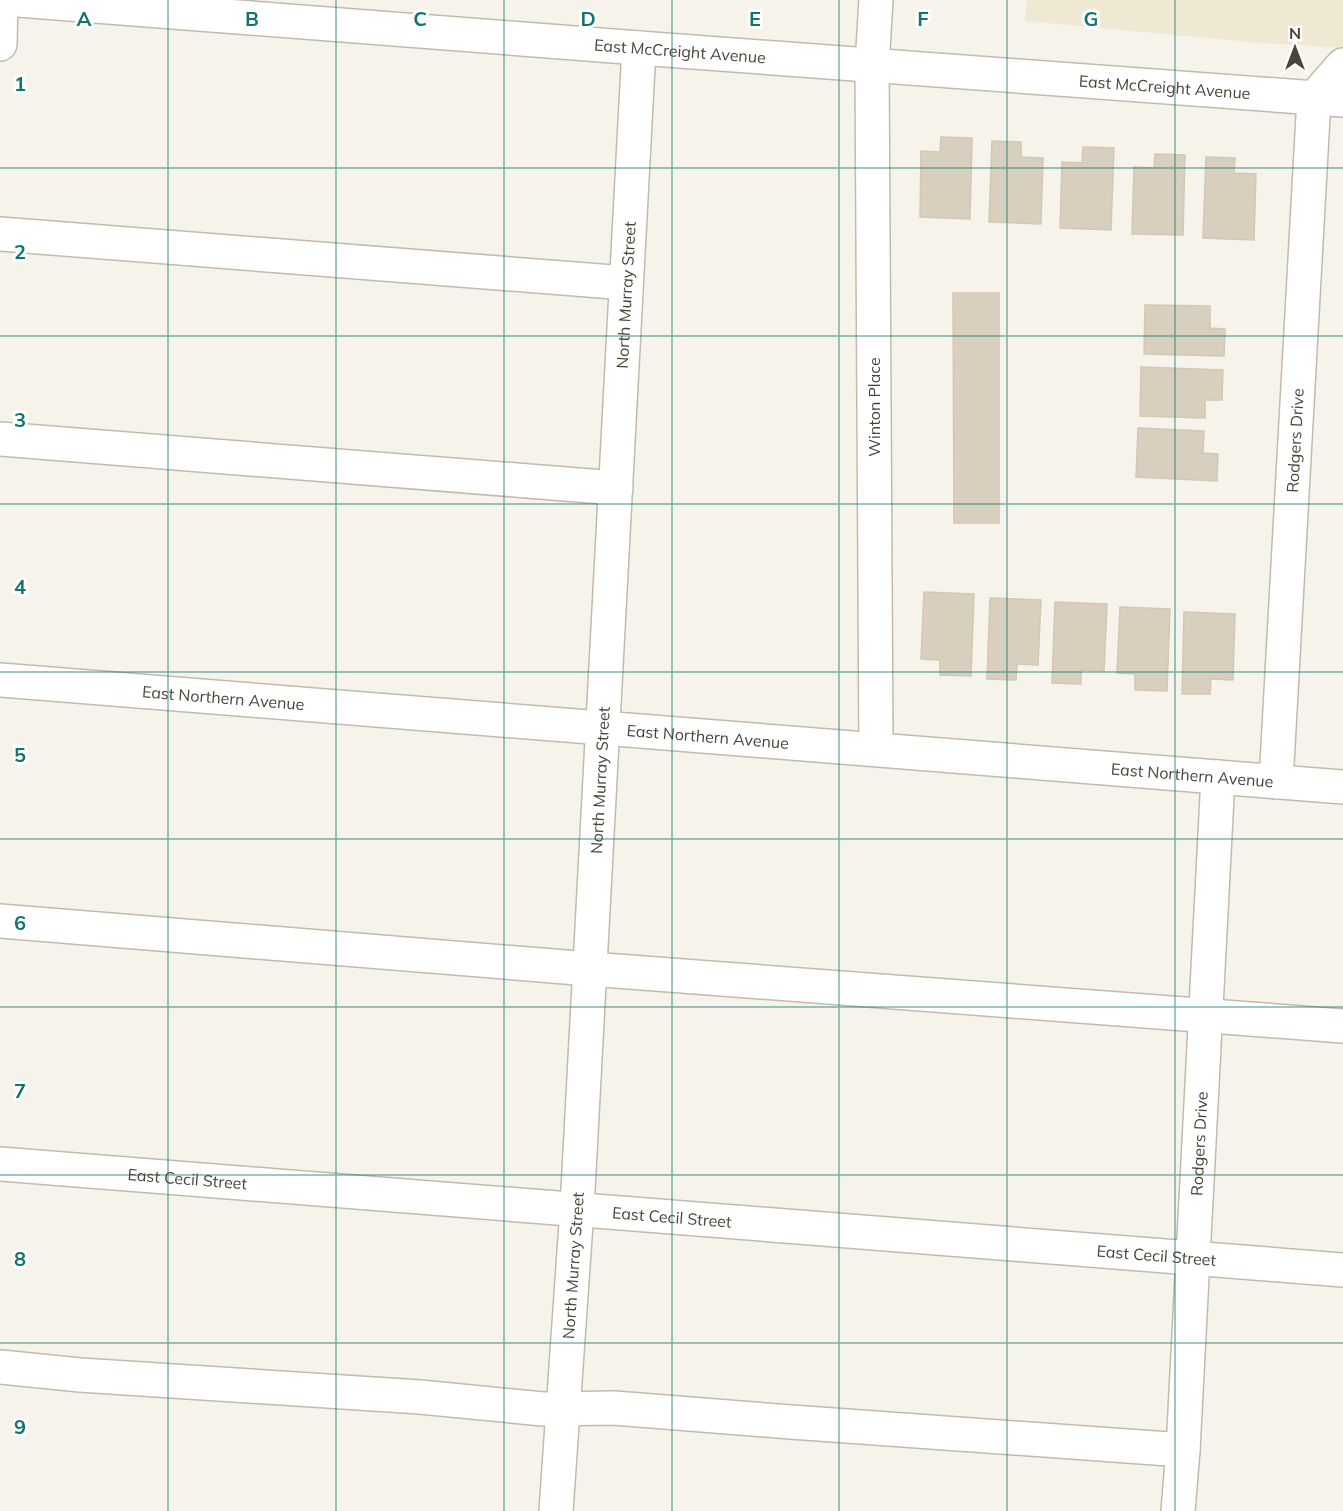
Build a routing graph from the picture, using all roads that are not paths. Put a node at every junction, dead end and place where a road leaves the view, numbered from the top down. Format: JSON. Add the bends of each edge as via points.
{"nodes":[{"id":1,"x":2,"y":0,"type":"edge"},
{"id":2,"x":18,"y":0,"type":"edge"},
{"id":3,"x":876,"y":0,"type":"edge"},
{"id":4,"x":0,"y":44,"type":"edge"},
{"id":5,"x":639,"y":48,"type":"junction"},
{"id":6,"x":872,"y":65,"type":"junction"},
{"id":7,"x":1343,"y":65,"type":"edge"},
{"id":8,"x":1329,"y":99,"type":"edge"},
{"id":9,"x":0,"y":234,"type":"edge"},
{"id":10,"x":626,"y":283,"type":"junction"},
{"id":11,"x":0,"y":439,"type":"edge"},
{"id":12,"x":616,"y":488,"type":"junction"},
{"id":13,"x":0,"y":680,"type":"edge"},
{"id":14,"x":603,"y":727,"type":"junction"},
{"id":15,"x":876,"y":749,"type":"junction"},
{"id":16,"x":1218,"y":777,"type":"junction"},
{"id":17,"x":1276,"y":782,"type":"junction"},
{"id":18,"x":1343,"y":787,"type":"edge"},
{"id":19,"x":0,"y":921,"type":"edge"},
{"id":20,"x":590,"y":969,"type":"junction"},
{"id":21,"x":1206,"y":1017,"type":"junction"},
{"id":22,"x":1343,"y":1026,"type":"edge"},
{"id":23,"x":0,"y":1164,"type":"edge"},
{"id":24,"x":577,"y":1209,"type":"junction"},
{"id":25,"x":1193,"y":1258,"type":"junction"},
{"id":26,"x":1343,"y":1270,"type":"edge"},
{"id":27,"x":0,"y":1367,"type":"edge"},
{"id":28,"x":563,"y":1409,"type":"junction"},
{"id":29,"x":1183,"y":1450,"type":"junction"},
{"id":30,"x":556,"y":1511,"type":"edge"},
{"id":31,"x":1178,"y":1511,"type":"edge"}],
"edges":[{"from":1,"to":4,"type":"street"},
{"from":2,"to":5,"type":"street","name":"East McCreight Avenue"},
{"from":3,"to":6,"type":"street","name":"Winton Place"},
{"from":5,"to":6,"type":"street","name":"East McCreight Avenue"},
{"from":5,"to":10,"type":"street","name":"North Murray Street"},
{"from":6,"to":8,"type":"street","name":"East McCreight Avenue"},
{"from":6,"to":15,"type":"street","name":"Winton Place"},
{"from":7,"to":8,"type":"street"},
{"from":8,"to":17,"type":"street","name":"Rodgers Drive"},
{"from":9,"to":10,"type":"street"},
{"from":10,"to":12,"type":"street","name":"North Murray Street"},
{"from":11,"to":12,"type":"street"},
{"from":12,"to":14,"type":"street","name":"North Murray Street"},
{"from":13,"to":14,"type":"street","name":"East Northern Avenue"},
{"from":14,"to":15,"type":"street","name":"East Northern Avenue"},
{"from":14,"to":20,"type":"street","name":"North Murray Street"},
{"from":15,"to":16,"type":"street","name":"East Northern Avenue"},
{"from":16,"to":17,"type":"street","name":"East Northern Avenue"},
{"from":16,"to":21,"type":"street","name":"Rodgers Drive"},
{"from":17,"to":18,"type":"street","name":"East Northern Avenue"},
{"from":19,"to":20,"type":"street"},
{"from":20,"to":21,"type":"street"},
{"from":20,"to":24,"type":"street","name":"North Murray Street"},
{"from":21,"to":22,"type":"street"},
{"from":21,"to":25,"type":"street","name":"Rodgers Drive"},
{"from":23,"to":24,"type":"street","name":"East Cecil Street"},
{"from":24,"to":25,"type":"street","name":"East Cecil Street"},
{"from":24,"to":28,"type":"street","name":"North Murray Street"},
{"from":25,"to":26,"type":"street","name":"East Cecil Street"},
{"from":25,"to":29,"type":"street","name":"Rodgers Drive"},
{"from":27,"to":28,"type":"street"},
{"from":28,"to":29,"type":"street","via":[[614,1408]]},
{"from":28,"to":30,"type":"street","name":"North Murray Street"},
{"from":29,"to":31,"type":"street","name":"Rodgers Drive"}]}
